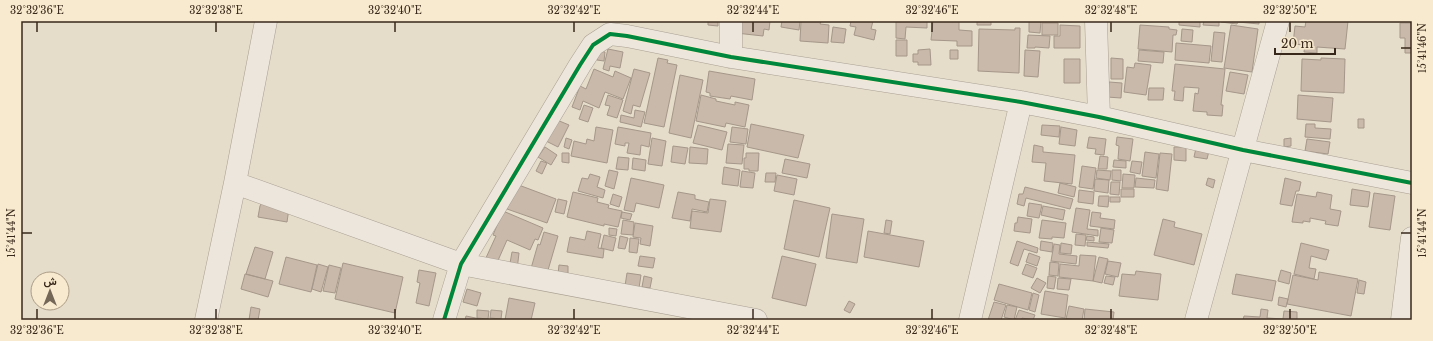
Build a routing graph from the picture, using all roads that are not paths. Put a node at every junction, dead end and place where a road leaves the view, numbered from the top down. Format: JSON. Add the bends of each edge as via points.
{"nodes":[{"id":1,"x":266,"y":21,"type":"edge"},
{"id":2,"x":731,"y":21,"type":"edge"},
{"id":3,"x":1096,"y":21,"type":"edge"},
{"id":4,"x":1278,"y":21,"type":"edge"},
{"id":5,"x":731,"y":57,"type":"junction"},
{"id":6,"x":1021,"y":102,"type":"junction"},
{"id":7,"x":1099,"y":117,"type":"junction"},
{"id":8,"x":1243,"y":150,"type":"junction"},
{"id":9,"x":1412,"y":183,"type":"edge"},
{"id":10,"x":236,"y":184,"type":"junction"},
{"id":11,"x":1412,"y":238,"type":"edge"},
{"id":12,"x":461,"y":264,"type":"junction"},
{"id":13,"x":206,"y":320,"type":"edge"},
{"id":14,"x":444,"y":320,"type":"edge"},
{"id":15,"x":756,"y":320,"type":"edge"},
{"id":16,"x":970,"y":320,"type":"edge"},
{"id":17,"x":1196,"y":320,"type":"edge"},
{"id":18,"x":1402,"y":320,"type":"edge"}],
"edges":[{"from":1,"to":10,"type":"street"},
{"from":2,"to":5,"type":"street"},
{"from":3,"to":7,"type":"street"},
{"from":4,"to":8,"type":"street"},
{"from":5,"to":6,"type":"street"},
{"from":5,"to":12,"type":"street","via":[[610,34],[593,45]]},
{"from":6,"to":7,"type":"street"},
{"from":6,"to":16,"type":"street"},
{"from":7,"to":8,"type":"street"},
{"from":8,"to":9,"type":"street"},
{"from":8,"to":17,"type":"street"},
{"from":10,"to":12,"type":"street"},
{"from":10,"to":13,"type":"street"},
{"from":11,"to":18,"type":"street"},
{"from":12,"to":14,"type":"street"},
{"from":12,"to":15,"type":"street"}]}
